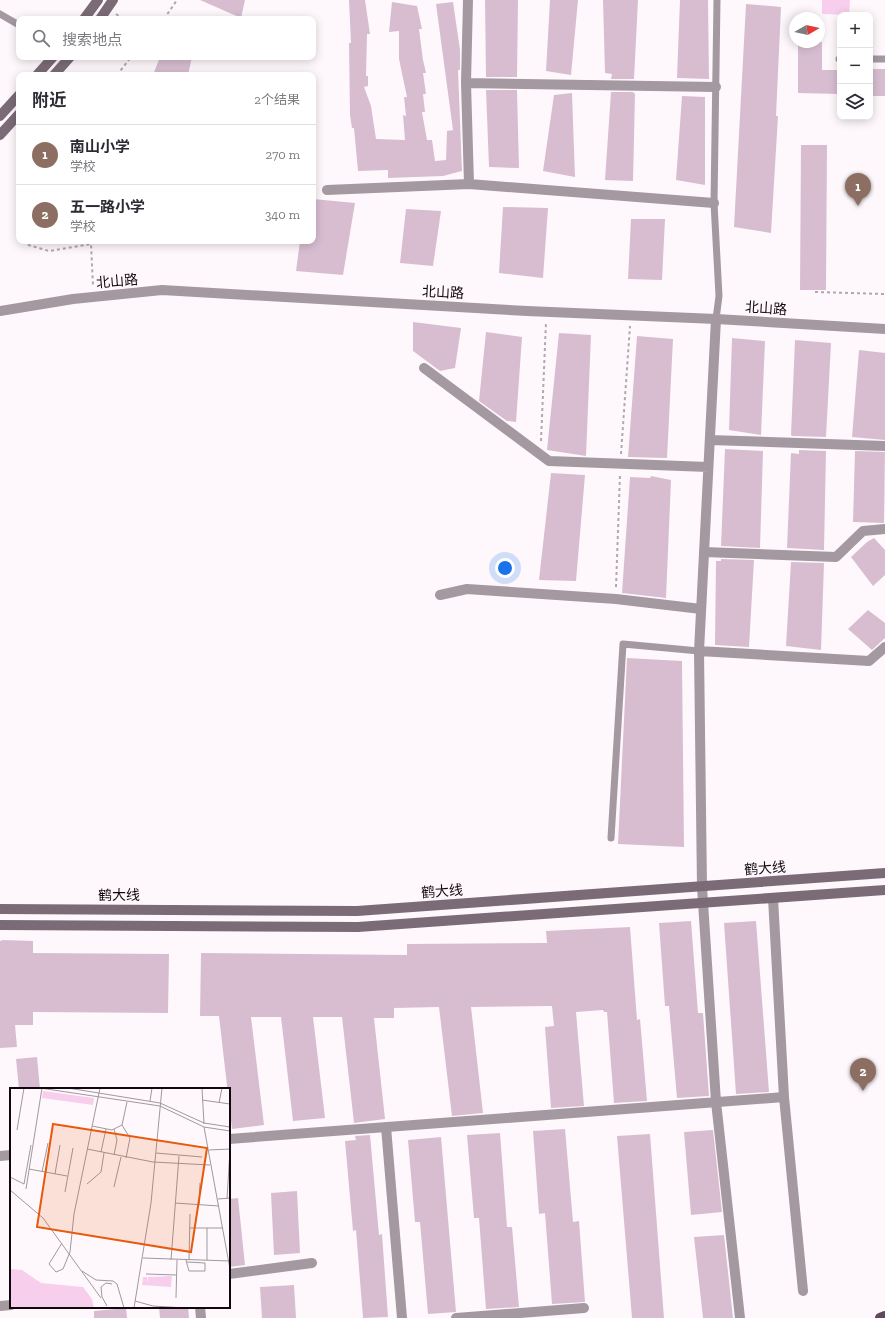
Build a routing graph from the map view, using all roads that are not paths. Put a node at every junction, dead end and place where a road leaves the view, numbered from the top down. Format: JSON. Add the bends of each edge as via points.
{"nodes":[{"id":1,"x":98,"y":0,"type":"edge"},
{"id":2,"x":113,"y":0,"type":"edge"},
{"id":3,"x":468,"y":0,"type":"edge"},
{"id":4,"x":717,"y":0,"type":"edge"},
{"id":5,"x":0,"y":14,"type":"edge"},
{"id":6,"x":86,"y":16,"type":"edge"},
{"id":7,"x":102,"y":16,"type":"edge"},
{"id":8,"x":16,"y":22,"type":"edge"},
{"id":9,"x":873,"y":59,"type":"edge"},
{"id":10,"x":885,"y":59,"type":"edge"},
{"id":11,"x":50,"y":60,"type":"edge"},
{"id":12,"x":67,"y":60,"type":"edge"},
{"id":13,"x":40,"y":72,"type":"edge"},
{"id":14,"x":57,"y":72,"type":"edge"},
{"id":15,"x":466,"y":83,"type":"junction"},
{"id":16,"x":716,"y":87,"type":"junction"},
{"id":17,"x":16,"y":98,"type":"edge"},
{"id":18,"x":0,"y":116,"type":"edge"},
{"id":19,"x":16,"y":117,"type":"edge"},
{"id":20,"x":0,"y":135,"type":"edge"},
{"id":21,"x":469,"y":184,"type":"junction"},
{"id":22,"x":327,"y":190,"type":"dead end"},
{"id":23,"x":714,"y":203,"type":"junction"},
{"id":24,"x":0,"y":312,"type":"edge"},
{"id":25,"x":716,"y":318,"type":"junction"},
{"id":26,"x":885,"y":329,"type":"edge"},
{"id":27,"x":424,"y":368,"type":"dead end"},
{"id":28,"x":710,"y":440,"type":"junction"},
{"id":29,"x":885,"y":446,"type":"edge"},
{"id":30,"x":708,"y":467,"type":"junction"},
{"id":31,"x":885,"y":529,"type":"edge"},
{"id":32,"x":704,"y":552,"type":"junction"},
{"id":33,"x":440,"y":595,"type":"dead end"},
{"id":34,"x":701,"y":610,"type":"junction"},
{"id":35,"x":885,"y":647,"type":"edge"},
{"id":36,"x":699,"y":651,"type":"junction"},
{"id":37,"x":611,"y":838,"type":"dead end"},
{"id":38,"x":885,"y":873,"type":"edge"},
{"id":39,"x":702,"y":887,"type":"junction"},
{"id":40,"x":885,"y":890,"type":"edge"},
{"id":41,"x":773,"y":898,"type":"junction"},
{"id":42,"x":703,"y":903,"type":"junction"},
{"id":43,"x":0,"y":909,"type":"edge"},
{"id":44,"x":0,"y":925,"type":"edge"},
{"id":45,"x":784,"y":1097,"type":"junction"},
{"id":46,"x":716,"y":1102,"type":"junction"},
{"id":47,"x":386,"y":1127,"type":"junction"},
{"id":48,"x":230,"y":1138,"type":"edge"},
{"id":49,"x":10,"y":1155,"type":"edge"},
{"id":50,"x":0,"y":1156,"type":"edge"},
{"id":51,"x":312,"y":1263,"type":"dead end"},
{"id":52,"x":230,"y":1274,"type":"edge"},
{"id":53,"x":803,"y":1291,"type":"dead end"},
{"id":54,"x":10,"y":1305,"type":"edge"},
{"id":55,"x":0,"y":1306,"type":"edge"},
{"id":56,"x":200,"y":1308,"type":"edge"},
{"id":57,"x":584,"y":1308,"type":"dead end"},
{"id":58,"x":885,"y":1316,"type":"edge"},
{"id":59,"x":201,"y":1318,"type":"edge"},
{"id":60,"x":402,"y":1318,"type":"edge"},
{"id":61,"x":456,"y":1318,"type":"edge"},
{"id":62,"x":740,"y":1318,"type":"edge"},
{"id":63,"x":880,"y":1318,"type":"edge"}],
"edges":[{"from":1,"to":6,"type":"main road"},
{"from":2,"to":7,"type":"main road"},
{"from":3,"to":15,"type":"street"},
{"from":4,"to":16,"type":"lane"},
{"from":5,"to":8,"type":"lane"},
{"from":9,"to":10,"type":"lane"},
{"from":11,"to":13,"type":"main road"},
{"from":12,"to":14,"type":"main road"},
{"from":15,"to":16,"type":"street"},
{"from":15,"to":21,"type":"street"},
{"from":16,"to":23,"type":"lane"},
{"from":17,"to":18,"type":"main road"},
{"from":19,"to":20,"type":"main road"},
{"from":21,"to":22,"type":"street"},
{"from":21,"to":23,"type":"street"},
{"from":23,"to":25,"type":"lane","via":[[718,296]]},
{"from":24,"to":25,"type":"street","name":"北山路","via":[[94,297],[162,290],[546,312]]},
{"from":25,"to":26,"type":"street","name":"北山路"},
{"from":25,"to":28,"type":"street"},
{"from":27,"to":30,"type":"street","via":[[549,461]]},
{"from":28,"to":29,"type":"street"},
{"from":28,"to":30,"type":"street"},
{"from":30,"to":32,"type":"street"},
{"from":31,"to":32,"type":"street","via":[[863,531],[836,557]]},
{"from":32,"to":34,"type":"street"},
{"from":33,"to":34,"type":"street","via":[[467,589],[616,599]]},
{"from":34,"to":36,"type":"street"},
{"from":35,"to":36,"type":"street","via":[[868,661]]},
{"from":36,"to":37,"type":"lane","via":[[622,644]]},
{"from":36,"to":39,"type":"street"},
{"from":38,"to":39,"type":"main road","name":"鹤大线"},
{"from":39,"to":42,"type":"street"},
{"from":39,"to":43,"type":"main road","name":"鹤大线","via":[[357,911]]},
{"from":40,"to":41,"type":"main road"},
{"from":41,"to":42,"type":"main road"},
{"from":41,"to":45,"type":"street"},
{"from":42,"to":44,"type":"main road","via":[[358,927]]},
{"from":42,"to":46,"type":"street"},
{"from":45,"to":46,"type":"street"},
{"from":45,"to":53,"type":"street"},
{"from":46,"to":47,"type":"street"},
{"from":46,"to":62,"type":"street"},
{"from":47,"to":48,"type":"street"},
{"from":47,"to":60,"type":"street"},
{"from":49,"to":50,"type":"street"},
{"from":51,"to":52,"type":"street"},
{"from":54,"to":55,"type":"street"},
{"from":56,"to":59,"type":"street"},
{"from":57,"to":61,"type":"street"},
{"from":58,"to":63,"type":"main road"}]}
